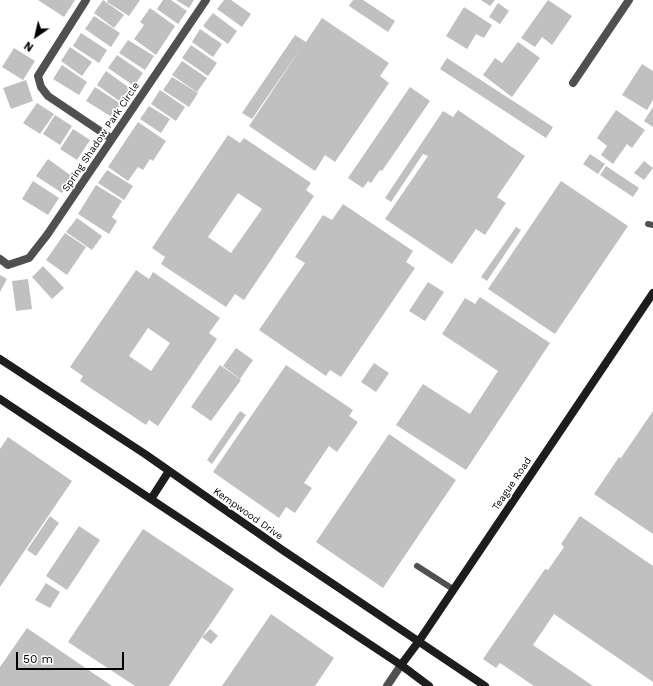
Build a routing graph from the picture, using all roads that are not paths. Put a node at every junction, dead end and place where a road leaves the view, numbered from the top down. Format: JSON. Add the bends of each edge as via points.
{"nodes":[{"id":1,"x":86,"y":0,"type":"edge"},
{"id":2,"x":206,"y":0,"type":"edge"},
{"id":3,"x":629,"y":0,"type":"edge"},
{"id":4,"x":573,"y":83,"type":"dead end"},
{"id":5,"x":112,"y":139,"type":"junction"},
{"id":6,"x":0,"y":259,"type":"edge"},
{"id":7,"x":653,"y":293,"type":"edge"},
{"id":8,"x":0,"y":359,"type":"edge"},
{"id":9,"x":0,"y":399,"type":"edge"},
{"id":10,"x":169,"y":471,"type":"junction"},
{"id":11,"x":151,"y":499,"type":"junction"},
{"id":12,"x":417,"y":566,"type":"dead end"},
{"id":13,"x":453,"y":589,"type":"junction"},
{"id":14,"x":419,"y":641,"type":"junction"},
{"id":15,"x":401,"y":665,"type":"junction"},
{"id":16,"x":387,"y":686,"type":"edge"},
{"id":17,"x":429,"y":686,"type":"edge"},
{"id":18,"x":485,"y":686,"type":"edge"}],
"edges":[{"from":1,"to":5,"type":"street","via":[[38,76],[41,87],[48,96]]},
{"from":2,"to":5,"type":"street","name":"Spring Shadow Park Circle"},
{"from":3,"to":4,"type":"street"},
{"from":5,"to":6,"type":"street","name":"Spring Shadow Park Circle","via":[[29,258],[8,264]]},
{"from":7,"to":13,"type":"main road","name":"Teague Road"},
{"from":8,"to":10,"type":"main road","name":"Kempwood Drive"},
{"from":9,"to":11,"type":"main road"},
{"from":10,"to":11,"type":"main road"},
{"from":10,"to":14,"type":"main road","name":"Kempwood Drive"},
{"from":11,"to":15,"type":"main road"},
{"from":12,"to":13,"type":"lane"},
{"from":13,"to":14,"type":"main road","name":"Teague Road"},
{"from":14,"to":15,"type":"main road","name":"Teague Road"},
{"from":14,"to":18,"type":"main road","name":"Kempwood Drive"},
{"from":15,"to":16,"type":"street","name":"Teague Road"},
{"from":15,"to":17,"type":"main road"}]}
